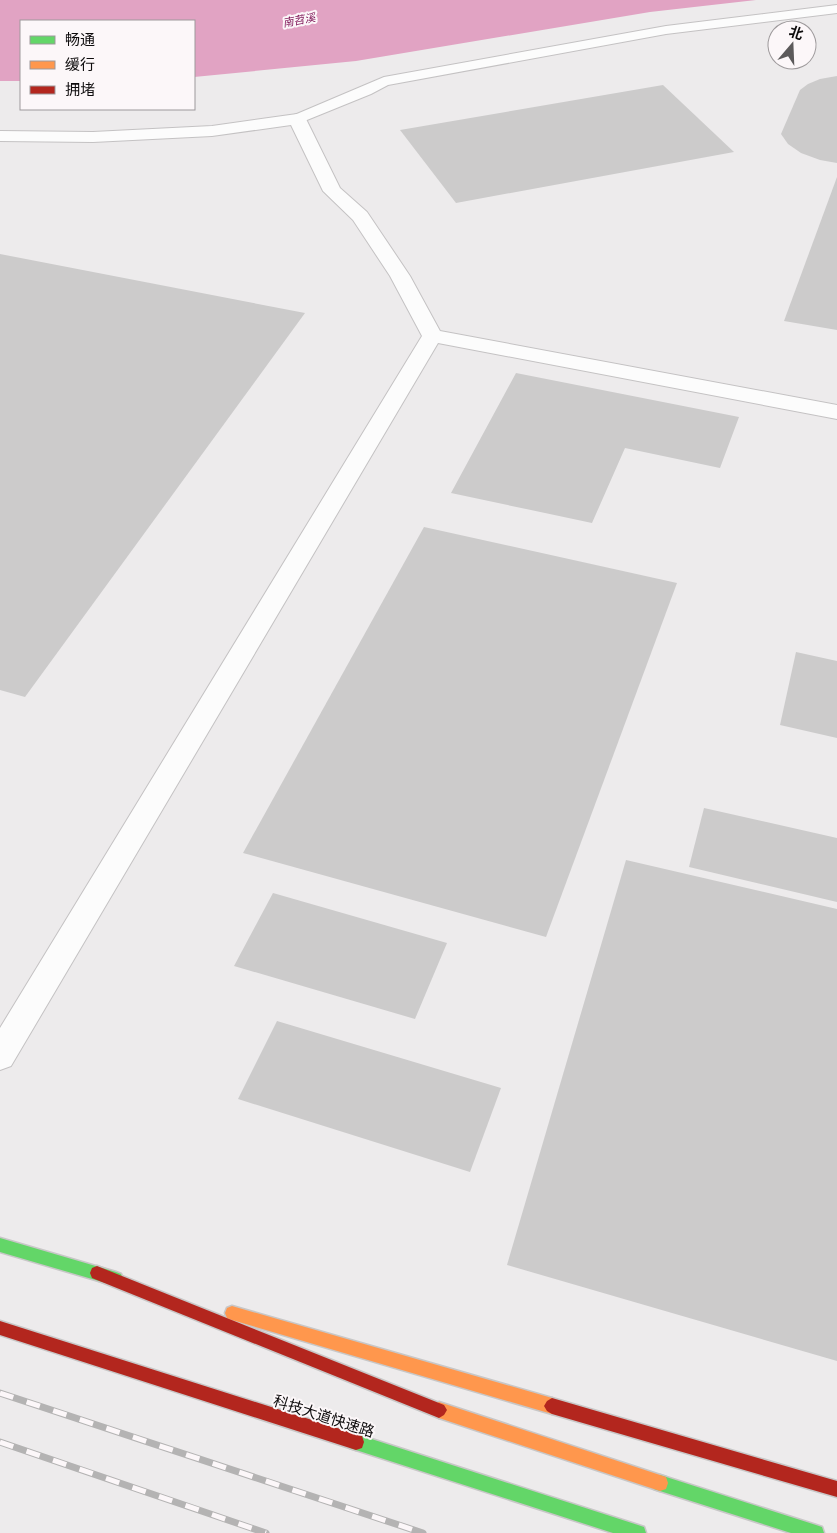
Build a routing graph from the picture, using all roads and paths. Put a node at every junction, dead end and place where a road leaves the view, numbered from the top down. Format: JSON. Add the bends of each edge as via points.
{"nodes":[{"id":1,"x":837,"y":9,"type":"edge"},
{"id":2,"x":297,"y":119,"type":"junction"},
{"id":3,"x":0,"y":136,"type":"edge"},
{"id":4,"x":432,"y":336,"type":"junction"},
{"id":5,"x":837,"y":412,"type":"edge"},
{"id":6,"x":0,"y":1056,"type":"edge"},
{"id":7,"x":0,"y":1245,"type":"edge"},
{"id":8,"x":97,"y":1273,"type":"junction"},
{"id":9,"x":0,"y":1328,"type":"edge"},
{"id":10,"x":837,"y":1490,"type":"edge"},
{"id":11,"x":638,"y":1533,"type":"edge"},
{"id":12,"x":816,"y":1533,"type":"edge"}],
"edges":[{"from":1,"to":2,"type":"lane","via":[[616,38],[384,81]]},
{"from":2,"to":3,"type":"street","via":[[212,131],[93,137]]},
{"from":2,"to":4,"type":"street","via":[[332,191],[360,216],[400,276]]},
{"from":4,"to":5,"type":"street"},
{"from":4,"to":6,"type":"street"},
{"from":7,"to":8,"type":"main road"},
{"from":8,"to":10,"type":"main road"},
{"from":8,"to":12,"type":"main road","via":[[455,1416]]},
{"from":9,"to":11,"type":"main road","name":"科技大道快速路"}]}
